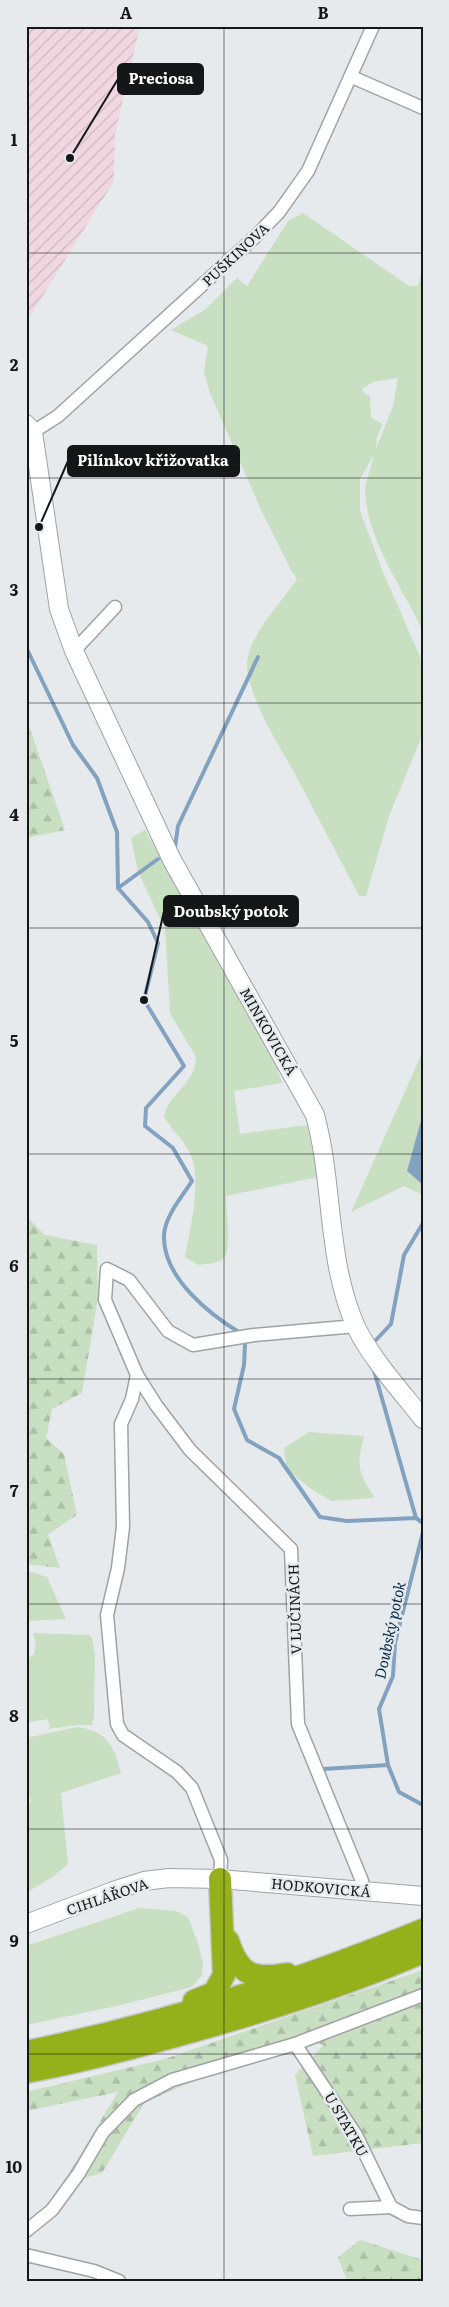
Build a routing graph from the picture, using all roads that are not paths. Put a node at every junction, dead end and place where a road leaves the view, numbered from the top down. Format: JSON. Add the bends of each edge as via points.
{"nodes":[{"id":1,"x":373,"y":26,"type":"edge"},
{"id":2,"x":352,"y":77,"type":"junction"},
{"id":3,"x":423,"y":108,"type":"edge"},
{"id":4,"x":30,"y":428,"type":"edge"},
{"id":5,"x":115,"y":607,"type":"dead end"},
{"id":6,"x":74,"y":651,"type":"junction"},
{"id":7,"x":356,"y":1326,"type":"junction"},
{"id":8,"x":137,"y":1375,"type":"junction"},
{"id":9,"x":423,"y":1419,"type":"edge"},
{"id":10,"x":220,"y":1879,"type":"junction"},
{"id":11,"x":363,"y":1891,"type":"junction"},
{"id":12,"x":423,"y":1896,"type":"edge"},
{"id":13,"x":26,"y":1924,"type":"edge"},
{"id":14,"x":223,"y":1926,"type":"junction"},
{"id":15,"x":417,"y":1944,"type":"edge"},
{"id":16,"x":349,"y":1960,"type":"junction"},
{"id":17,"x":423,"y":1995,"type":"edge"},
{"id":18,"x":141,"y":2025,"type":"junction"},
{"id":19,"x":295,"y":2044,"type":"junction"},
{"id":20,"x":26,"y":2052,"type":"edge"},
{"id":21,"x":26,"y":2072,"type":"edge"},
{"id":22,"x":391,"y":2207,"type":"junction"},
{"id":23,"x":350,"y":2209,"type":"dead end"},
{"id":24,"x":423,"y":2218,"type":"edge"},
{"id":25,"x":26,"y":2231,"type":"edge"},
{"id":26,"x":26,"y":2254,"type":"edge"},
{"id":27,"x":119,"y":2281,"type":"edge"}],
"edges":[{"from":1,"to":2,"type":"street","name":"PUŠKINOVA"},
{"from":2,"to":3,"type":"street"},
{"from":2,"to":4,"type":"street","name":"PUŠKINOVA","via":[[308,171],[279,212],[256,237],[58,416]]},
{"from":4,"to":6,"type":"street","name":"MINKOVICKÁ","via":[[59,609]]},
{"from":5,"to":6,"type":"street"},
{"from":6,"to":7,"type":"street","name":"MINKOVICKÁ","via":[[172,860],[315,1115],[322,1140],[335,1260]]},
{"from":7,"to":8,"type":"street","name":"V LUČINÁCH","via":[[254,1335],[194,1345],[168,1331],[129,1280],[107,1269],[105,1300]]},
{"from":7,"to":9,"type":"street","name":"MINKOVICKÁ"},
{"from":8,"to":10,"type":"street","via":[[132,1399],[120,1424],[123,1526],[118,1568],[107,1615],[117,1724],[123,1735],[177,1772],[192,1788],[221,1860]]},
{"from":8,"to":11,"type":"street","name":"V LUČINÁCH","via":[[190,1450],[291,1549],[298,1724],[362,1881]]},
{"from":10,"to":11,"type":"street","name":"HODKOVICKÁ"},
{"from":10,"to":13,"type":"street","name":"CIHLÁŘOVA","via":[[184,1877],[144,1881]]},
{"from":10,"to":14,"type":"highway"},
{"from":11,"to":12,"type":"street","name":"HODKOVICKÁ"},
{"from":14,"to":16,"type":"highway","via":[[238,1965],[256,1976],[271,1977]]},
{"from":14,"to":18,"type":"highway","via":[[224,1975],[219,1988],[207,1996],[171,2008]]},
{"from":15,"to":16,"type":"highway"},
{"from":15,"to":21,"type":"highway","via":[[337,1986],[151,2044]]},
{"from":16,"to":18,"type":"highway","via":[[236,1998]]},
{"from":17,"to":19,"type":"street"},
{"from":18,"to":20,"type":"highway"},
{"from":19,"to":22,"type":"street","name":"U STATKU","via":[[356,2135]]},
{"from":19,"to":25,"type":"street","via":[[172,2080],[134,2100],[102,2132],[80,2173],[52,2210]]},
{"from":22,"to":23,"type":"street"},
{"from":22,"to":24,"type":"street","via":[[408,2216]]},
{"from":26,"to":27,"type":"street","via":[[94,2271]]}]}
